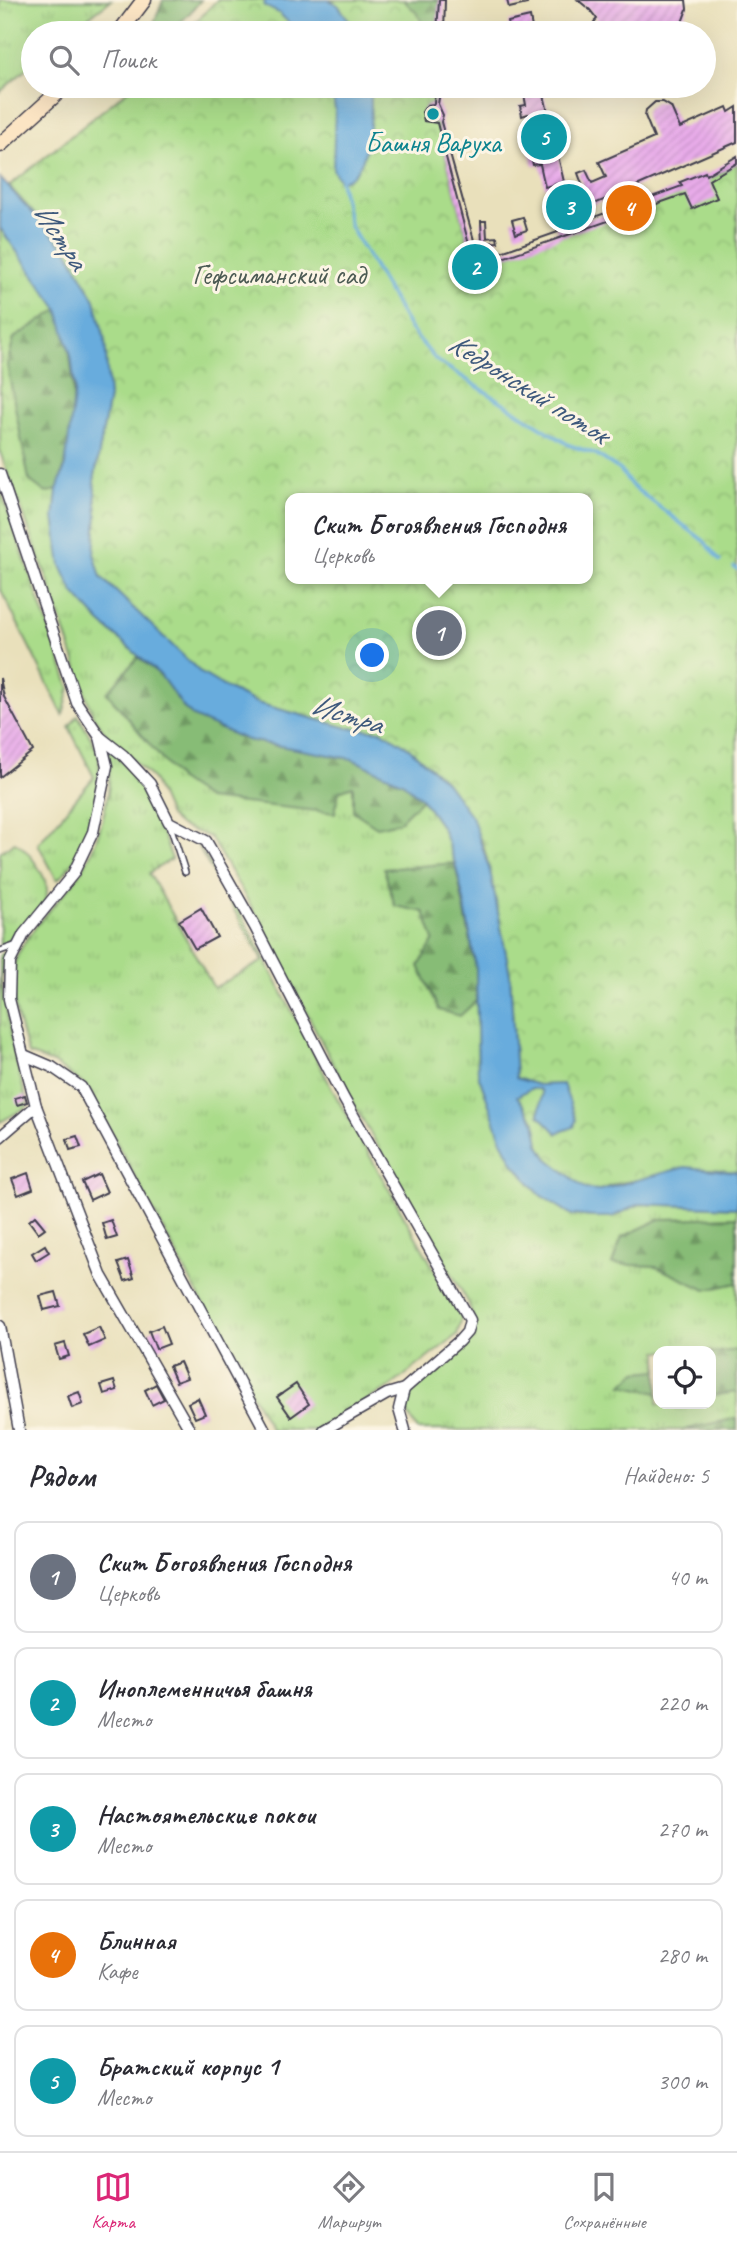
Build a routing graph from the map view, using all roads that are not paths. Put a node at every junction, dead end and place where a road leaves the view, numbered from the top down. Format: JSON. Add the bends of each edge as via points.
{"nodes":[{"id":1,"x":144,"y":0,"type":"edge"},
{"id":2,"x":128,"y":21,"type":"edge"},
{"id":3,"x":52,"y":98,"type":"edge"},
{"id":4,"x":4,"y":142,"type":"edge"},
{"id":5,"x":0,"y":474,"type":"edge"},
{"id":6,"x":100,"y":737,"type":"junction"},
{"id":7,"x":169,"y":822,"type":"junction"},
{"id":8,"x":184,"y":872,"type":"dead end"},
{"id":9,"x":20,"y":943,"type":"junction"},
{"id":10,"x":0,"y":951,"type":"edge"},
{"id":11,"x":24,"y":1055,"type":"junction"},
{"id":12,"x":36,"y":1106,"type":"junction"},
{"id":13,"x":0,"y":1137,"type":"edge"},
{"id":14,"x":0,"y":1326,"type":"edge"},
{"id":15,"x":404,"y":1389,"type":"junction"},
{"id":16,"x":19,"y":1430,"type":"edge"},
{"id":17,"x":190,"y":1430,"type":"edge"},
{"id":18,"x":265,"y":1430,"type":"edge"},
{"id":19,"x":324,"y":1430,"type":"edge"},
{"id":20,"x":405,"y":1430,"type":"edge"}],
"edges":[{"from":1,"to":2,"type":"main road"},
{"from":3,"to":4,"type":"main road"},
{"from":5,"to":6,"type":"street","via":[[77,703]]},
{"from":6,"to":7,"type":"street","via":[[150,784]]},
{"from":6,"to":9,"type":"street","via":[[107,766],[93,832],[73,874]]},
{"from":7,"to":8,"type":"lane"},
{"from":7,"to":15,"type":"street","via":[[206,841],[344,1100],[470,1320],[459,1341]]},
{"from":9,"to":10,"type":"lane"},
{"from":9,"to":11,"type":"street","via":[[10,962],[9,999]]},
{"from":11,"to":12,"type":"street"},
{"from":11,"to":18,"type":"street","via":[[81,1087]]},
{"from":12,"to":13,"type":"street"},
{"from":12,"to":17,"type":"street","via":[[101,1275]]},
{"from":14,"to":16,"type":"street"},
{"from":15,"to":19,"type":"street"},
{"from":15,"to":20,"type":"street","via":[[399,1409]]}]}
